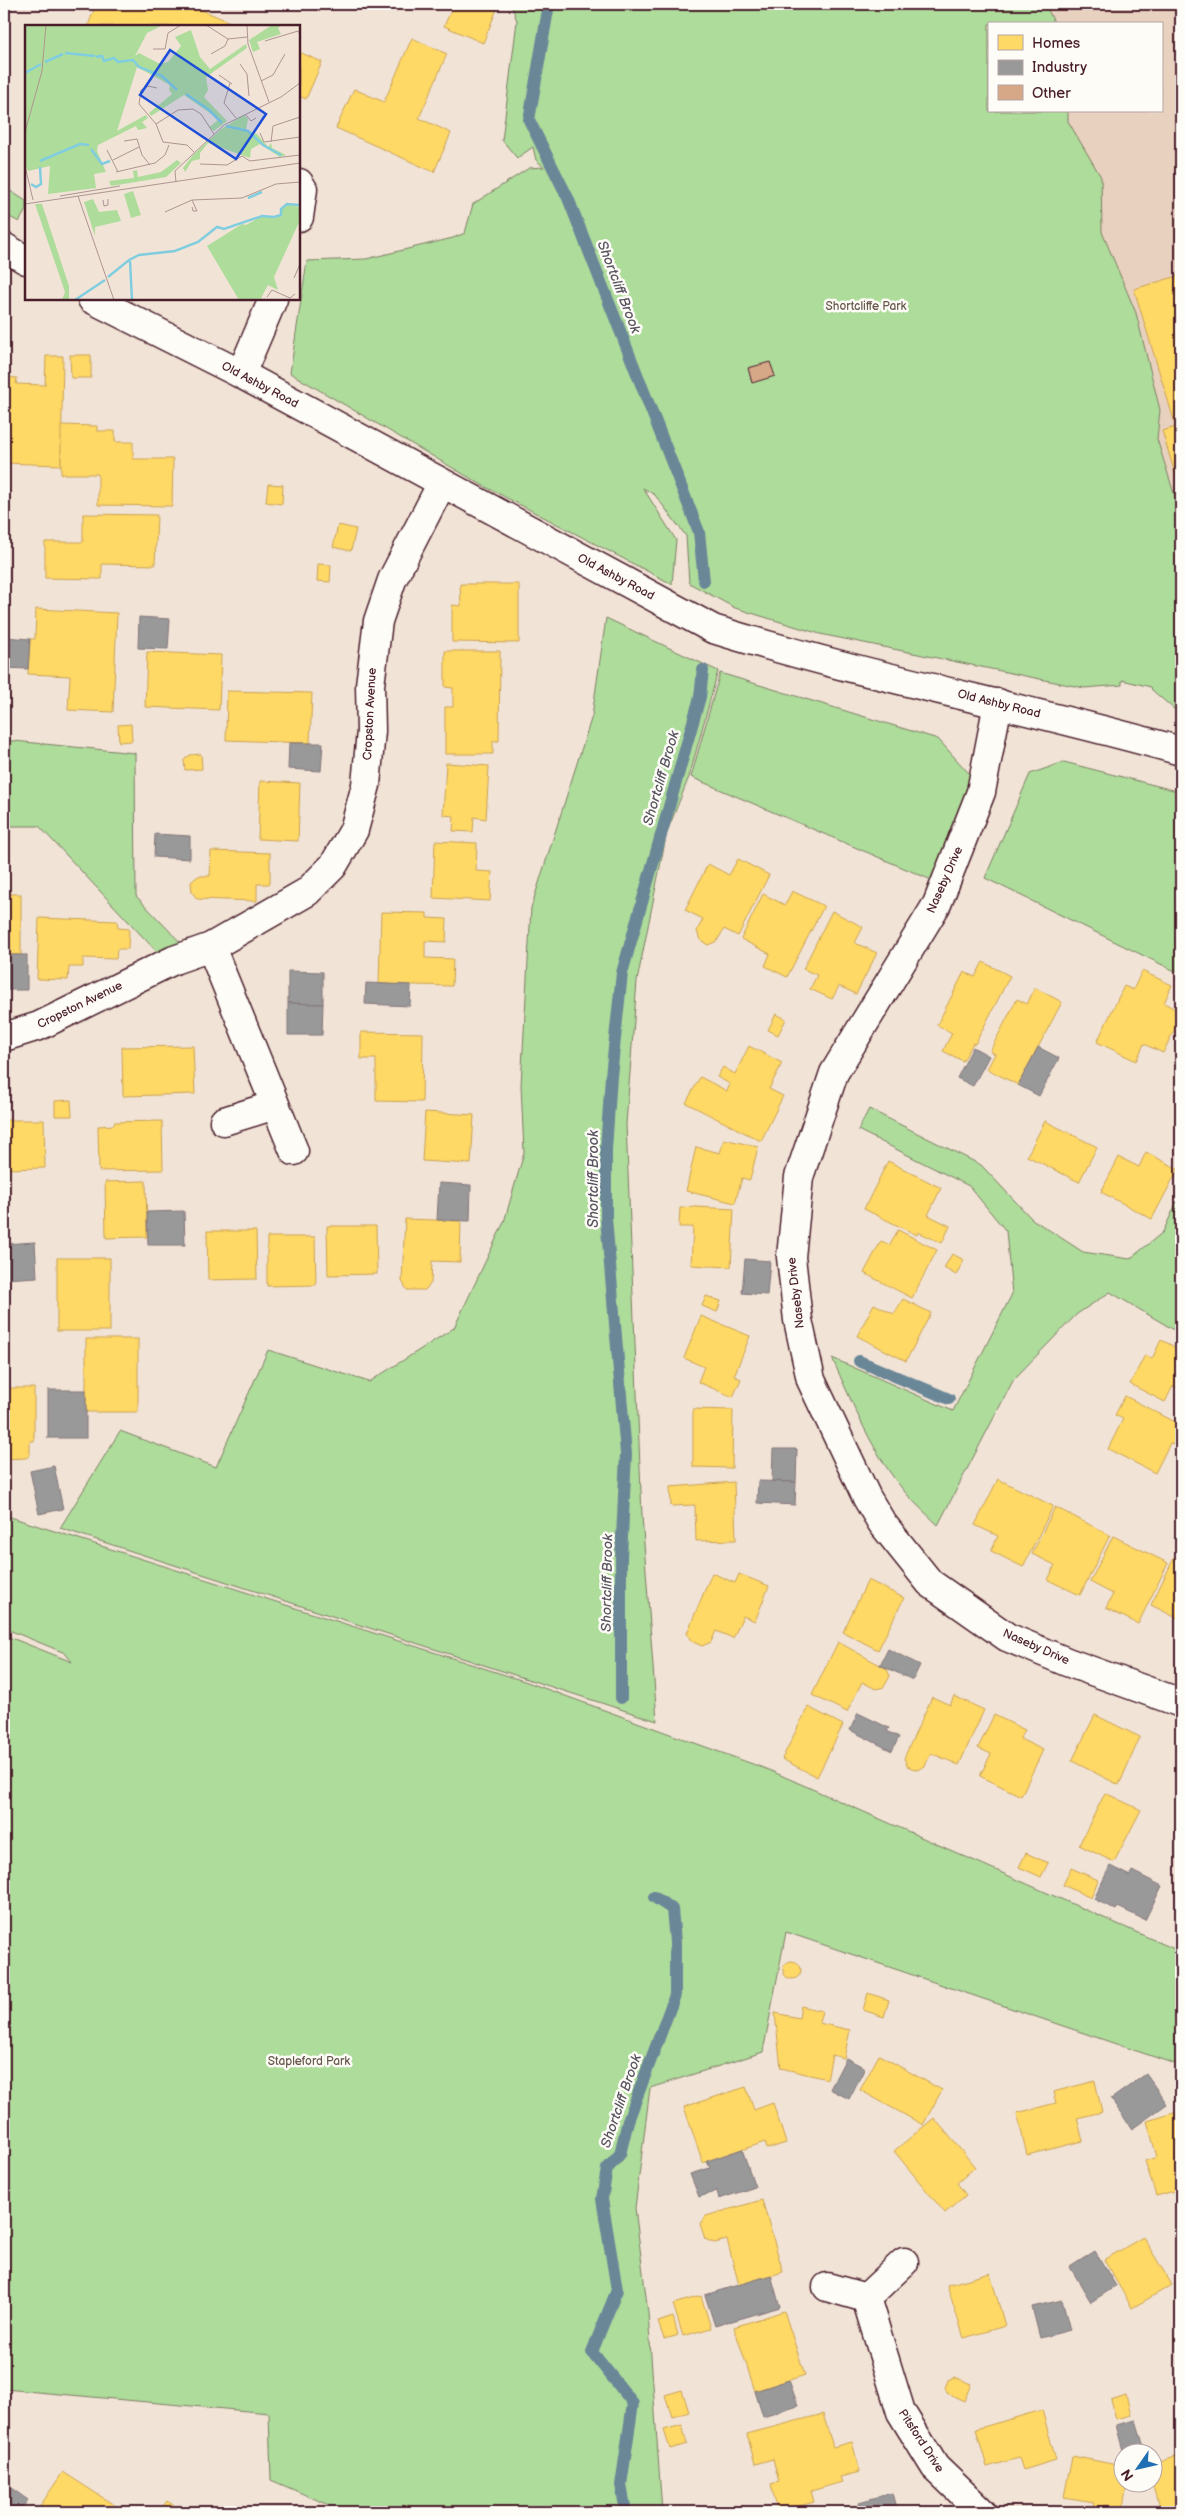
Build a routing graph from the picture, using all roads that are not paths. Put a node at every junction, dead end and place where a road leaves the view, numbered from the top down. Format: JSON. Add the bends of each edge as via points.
{"nodes":[{"id":1,"x":300,"y":184,"type":"edge"},
{"id":2,"x":300,"y":209,"type":"edge"},
{"id":3,"x":4,"y":247,"type":"edge"},
{"id":4,"x":25,"y":259,"type":"edge"},
{"id":5,"x":94,"y":300,"type":"edge"},
{"id":6,"x":273,"y":300,"type":"edge"},
{"id":7,"x":241,"y":374,"type":"junction"},
{"id":8,"x":442,"y":483,"type":"junction"},
{"id":9,"x":998,"y":703,"type":"junction"},
{"id":10,"x":1181,"y":751,"type":"edge"},
{"id":11,"x":211,"y":947,"type":"junction"},
{"id":12,"x":4,"y":1037,"type":"edge"},
{"id":13,"x":275,"y":1105,"type":"junction"},
{"id":14,"x":224,"y":1121,"type":"dead end"},
{"id":15,"x":294,"y":1151,"type":"dead end"},
{"id":16,"x":1181,"y":1702,"type":"edge"},
{"id":17,"x":904,"y":2262,"type":"dead end"},
{"id":18,"x":827,"y":2287,"type":"dead end"},
{"id":19,"x":866,"y":2298,"type":"junction"},
{"id":20,"x":982,"y":2512,"type":"edge"}],
"edges":[{"from":1,"to":2,"type":"street","via":[[303,189]]},
{"from":3,"to":4,"type":"street"},
{"from":5,"to":7,"type":"street","name":"Old Ashby Road"},
{"from":6,"to":7,"type":"street"},
{"from":7,"to":8,"type":"street","name":"Old Ashby Road"},
{"from":8,"to":9,"type":"street","name":"Old Ashby Road","via":[[713,628],[789,653]]},
{"from":8,"to":11,"type":"street","name":"Cropston Avenue","via":[[392,580],[378,621],[370,685],[372,731],[366,785],[354,830],[333,866],[307,892]]},
{"from":9,"to":10,"type":"street","name":"Old Ashby Road"},
{"from":9,"to":16,"type":"street","name":"Naseby Drive","via":[[981,792],[940,898],[834,1074],[799,1177],[791,1257],[798,1320],[811,1380],[867,1498],[882,1523],[930,1583],[1007,1637]]},
{"from":11,"to":12,"type":"street","name":"Cropston Avenue","via":[[174,960],[39,1026]]},
{"from":11,"to":13,"type":"street"},
{"from":13,"to":14,"type":"street"},
{"from":13,"to":15,"type":"street"},
{"from":17,"to":19,"type":"street"},
{"from":18,"to":19,"type":"street"},
{"from":19,"to":20,"type":"street","name":"Pitsford Drive","via":[[900,2412],[935,2468]]}]}
